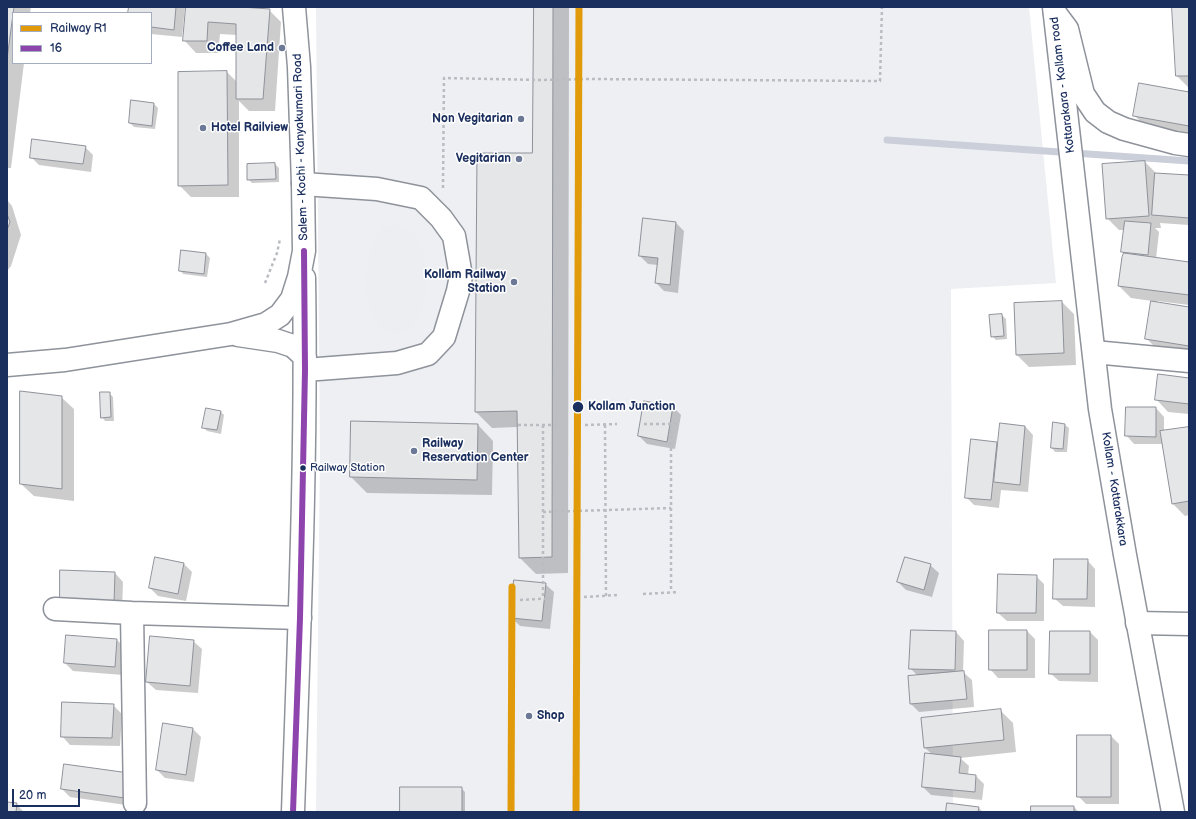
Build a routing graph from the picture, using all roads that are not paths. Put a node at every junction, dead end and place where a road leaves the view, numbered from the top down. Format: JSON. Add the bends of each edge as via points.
{"nodes":[{"id":1,"x":294,"y":7,"type":"edge"},
{"id":2,"x":1055,"y":10,"type":"edge"},
{"id":3,"x":1189,"y":145,"type":"edge"},
{"id":4,"x":1072,"y":164,"type":"joint"},
{"id":5,"x":303,"y":184,"type":"junction"},
{"id":6,"x":304,"y":251,"type":"junction"},
{"id":7,"x":231,"y":334,"type":"junction"},
{"id":8,"x":1094,"y":352,"type":"junction"},
{"id":9,"x":1189,"y":361,"type":"edge"},
{"id":10,"x":305,"y":364,"type":"junction"},
{"id":11,"x":7,"y":365,"type":"edge"},
{"id":12,"x":55,"y":609,"type":"dead end"},
{"id":13,"x":132,"y":613,"type":"junction"},
{"id":14,"x":300,"y":618,"type":"junction"},
{"id":15,"x":1138,"y":623,"type":"junction"},
{"id":16,"x":1189,"y":624,"type":"edge"},
{"id":17,"x":135,"y":803,"type":"dead end"},
{"id":18,"x":293,"y":812,"type":"edge"},
{"id":19,"x":1173,"y":812,"type":"edge"}],
"edges":[{"from":1,"to":5,"type":"main road","name":"Salem - Kochi - Kanyakumari Road"},
{"from":2,"to":3,"type":"main road","via":[[1067,29],[1084,94],[1096,112],[1108,122],[1124,129]]},
{"from":2,"to":4,"type":"main road","name":"Kottarakara - Kollam road"},
{"from":4,"to":8,"type":"main road","name":"Kollam - Kottarakkara"},
{"from":5,"to":6,"type":"main road","name":"Salem - Kochi - Kanyakumari Road"},
{"from":5,"to":10,"type":"main road","via":[[377,189],[421,198],[454,236],[461,276],[457,298],[444,337],[428,354],[397,364]]},
{"from":6,"to":7,"type":"main road","name":"Salem - Kochi - Kanyakumari Road","via":[[292,299],[280,315],[266,324]]},
{"from":6,"to":10,"type":"main road"},
{"from":7,"to":10,"type":"main road","via":[[278,341],[293,346]]},
{"from":7,"to":11,"type":"main road","name":"Salem - Kochi - Kanyakumari Road","via":[[65,360]]},
{"from":8,"to":9,"type":"main road"},
{"from":8,"to":15,"type":"main road","name":"Kollam - Kottarakkara","via":[[1100,409]]},
{"from":10,"to":14,"type":"main road"},
{"from":12,"to":13,"type":"main road"},
{"from":13,"to":14,"type":"main road"},
{"from":13,"to":17,"type":"main road"},
{"from":14,"to":18,"type":"main road"},
{"from":15,"to":16,"type":"main road"},
{"from":15,"to":19,"type":"main road","name":"Kollam - Kottarakkara"}]}
